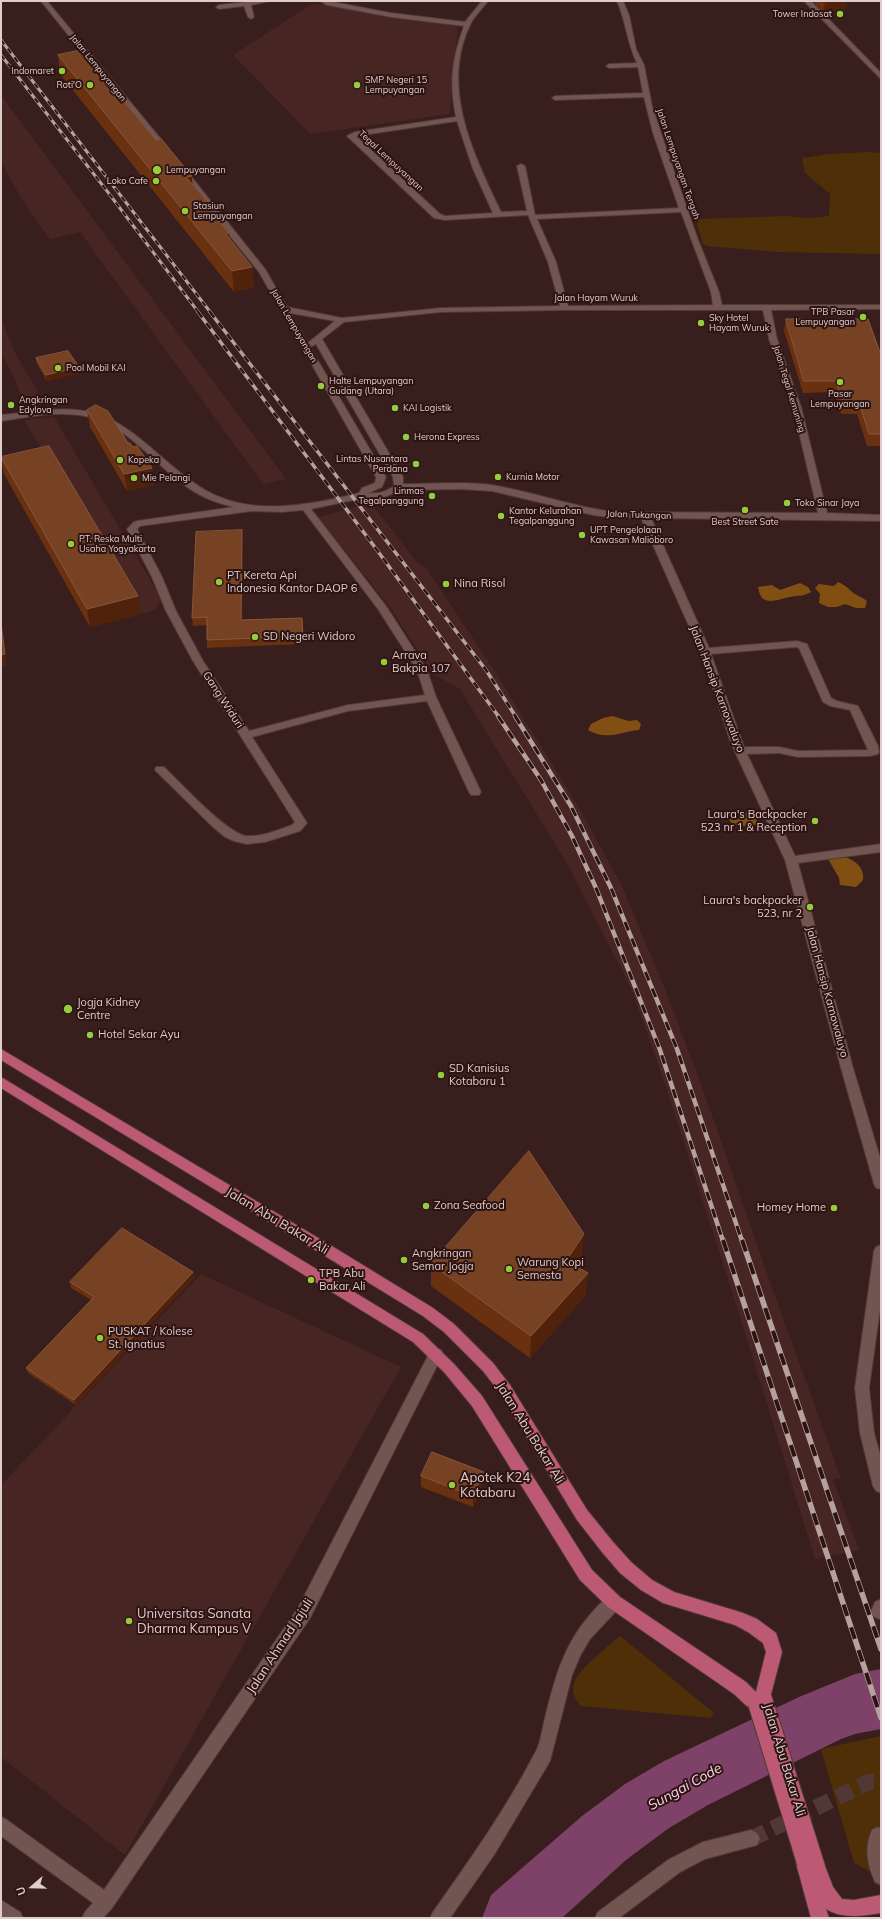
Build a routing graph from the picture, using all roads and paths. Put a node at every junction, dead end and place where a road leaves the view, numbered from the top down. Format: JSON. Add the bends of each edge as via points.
{"nodes":[{"id":1,"x":44,"y":1,"type":"edge"},
{"id":2,"x":268,"y":1,"type":"edge"},
{"id":3,"x":323,"y":1,"type":"edge"},
{"id":4,"x":485,"y":1,"type":"edge"},
{"id":5,"x":620,"y":1,"type":"edge"},
{"id":6,"x":807,"y":1,"type":"edge"},
{"id":7,"x":247,"y":4,"type":"junction"},
{"id":8,"x":219,"y":7,"type":"dead end"},
{"id":9,"x":251,"y":17,"type":"dead end"},
{"id":10,"x":467,"y":24,"type":"junction"},
{"id":11,"x":641,"y":65,"type":"junction"},
{"id":12,"x":609,"y":66,"type":"dead end"},
{"id":13,"x":881,"y":77,"type":"edge"},
{"id":14,"x":647,"y":95,"type":"junction"},
{"id":15,"x":556,"y":98,"type":"dead end"},
{"id":16,"x":458,"y":119,"type":"junction"},
{"id":17,"x":169,"y":155,"type":"edge"},
{"id":18,"x":178,"y":166,"type":"edge"},
{"id":19,"x":521,"y":166,"type":"dead end"},
{"id":20,"x":684,"y":210,"type":"junction"},
{"id":21,"x":498,"y":215,"type":"junction"},
{"id":22,"x":532,"y":215,"type":"junction"},
{"id":23,"x":881,"y":307,"type":"edge"},
{"id":24,"x":284,"y":308,"type":"junction"},
{"id":25,"x":565,"y":308,"type":"junction"},
{"id":26,"x":718,"y":308,"type":"junction"},
{"id":27,"x":767,"y":308,"type":"junction"},
{"id":28,"x":342,"y":320,"type":"junction"},
{"id":29,"x":318,"y":339,"type":"junction"},
{"id":30,"x":307,"y":347,"type":"junction"},
{"id":31,"x":1,"y":418,"type":"edge"},
{"id":32,"x":399,"y":486,"type":"junction"},
{"id":33,"x":363,"y":495,"type":"junction"},
{"id":34,"x":251,"y":508,"type":"junction"},
{"id":35,"x":306,"y":508,"type":"junction"},
{"id":36,"x":645,"y":516,"type":"junction"},
{"id":37,"x":823,"y":516,"type":"junction"},
{"id":38,"x":881,"y":518,"type":"edge"},
{"id":39,"x":705,"y":651,"type":"junction"},
{"id":40,"x":431,"y":697,"type":"junction"},
{"id":41,"x":246,"y":735,"type":"junction"},
{"id":42,"x":740,"y":751,"type":"junction"},
{"id":43,"x":160,"y":770,"type":"dead end"},
{"id":44,"x":475,"y":792,"type":"dead end"},
{"id":45,"x":881,"y":848,"type":"edge"},
{"id":46,"x":791,"y":860,"type":"junction"},
{"id":47,"x":1,"y":1054,"type":"edge"},
{"id":48,"x":1,"y":1082,"type":"edge"},
{"id":49,"x":881,"y":1184,"type":"edge"},
{"id":50,"x":881,"y":1251,"type":"edge"},
{"id":51,"x":436,"y":1354,"type":"junction"},
{"id":52,"x":881,"y":1486,"type":"edge"},
{"id":53,"x":614,"y":1602,"type":"junction"},
{"id":54,"x":759,"y":1699,"type":"junction"},
{"id":55,"x":1,"y":1826,"type":"edge"},
{"id":56,"x":878,"y":1836,"type":"dead end"},
{"id":57,"x":751,"y":1839,"type":"tunnel mouth"},
{"id":58,"x":811,"y":1865,"type":"junction"},
{"id":59,"x":881,"y":1876,"type":"edge"},
{"id":60,"x":106,"y":1902,"type":"junction"},
{"id":61,"x":881,"y":1904,"type":"edge"},
{"id":62,"x":1,"y":1909,"type":"edge"},
{"id":63,"x":14,"y":1918,"type":"edge"},
{"id":64,"x":90,"y":1918,"type":"edge"},
{"id":65,"x":439,"y":1918,"type":"edge"},
{"id":66,"x":604,"y":1918,"type":"edge"},
{"id":67,"x":820,"y":1918,"type":"edge"}],
"edges":[{"from":1,"to":17,"type":"street","name":"Jalan Lempuyangan"},
{"from":2,"to":7,"type":"street"},
{"from":3,"to":10,"type":"street","via":[[327,4],[391,15]]},
{"from":4,"to":10,"type":"street"},
{"from":5,"to":11,"type":"street","name":"Jalan Lempuyangan Tengah"},
{"from":6,"to":13,"type":"street"},
{"from":7,"to":8,"type":"street"},
{"from":7,"to":9,"type":"street"},
{"from":10,"to":16,"type":"street","via":[[457,54],[454,84]]},
{"from":11,"to":12,"type":"street"},
{"from":11,"to":14,"type":"street","name":"Jalan Lempuyangan Tengah"},
{"from":14,"to":15,"type":"street"},
{"from":14,"to":20,"type":"street","name":"Jalan Lempuyangan Tengah","via":[[657,133]]},
{"from":16,"to":21,"type":"street","via":[[464,139]]},
{"from":16,"to":21,"type":"street","name":"Tegal Lempuyangan","via":[[351,136],[436,216],[445,218]]},
{"from":18,"to":24,"type":"street","name":"Jalan Lempuyangan","via":[[262,271]]},
{"from":19,"to":22,"type":"street"},
{"from":20,"to":22,"type":"street"},
{"from":20,"to":26,"type":"street","name":"Jalan Lempuyangan Tengah","via":[[708,272]]},
{"from":21,"to":22,"type":"street"},
{"from":22,"to":25,"type":"street","via":[[552,262]]},
{"from":23,"to":27,"type":"street","name":"Jalan Hayam Wuruk"},
{"from":24,"to":28,"type":"street","name":"Jalan Hayam Wuruk"},
{"from":24,"to":30,"type":"street","name":"Jalan Lempuyangan"},
{"from":25,"to":26,"type":"street","name":"Jalan Hayam Wuruk"},
{"from":25,"to":28,"type":"street","name":"Jalan Hayam Wuruk","via":[[441,310]]},
{"from":26,"to":27,"type":"street","name":"Jalan Hayam Wuruk"},
{"from":27,"to":37,"type":"street","name":"Jalan Tegal Kemuning","via":[[773,339],[797,407]]},
{"from":28,"to":29,"type":"street"},
{"from":29,"to":30,"type":"street"},
{"from":29,"to":32,"type":"street","name":"Jalan Lempuyangan","via":[[398,477]]},
{"from":30,"to":33,"type":"street","name":"Jalan Lempuyangan","via":[[381,477],[379,485],[365,490]]},
{"from":31,"to":34,"type":"street","via":[[66,413],[94,416],[133,438],[204,493],[227,503]]},
{"from":32,"to":33,"type":"street","via":[[383,495]]},
{"from":32,"to":36,"type":"street","name":"Jalan Tukangan","via":[[492,488],[603,514]]},
{"from":33,"to":35,"type":"street"},
{"from":34,"to":35,"type":"street"},
{"from":34,"to":41,"type":"street","name":"Gang Widuri","via":[[147,522],[137,524],[132,529],[198,661]]},
{"from":35,"to":40,"type":"street","via":[[382,608],[422,670]]},
{"from":36,"to":37,"type":"street","name":"Jalan Tukangan"},
{"from":36,"to":39,"type":"street","name":"Jalan Hansip Karnowaluyo"},
{"from":37,"to":38,"type":"street","name":"Jalan Tukangan"},
{"from":39,"to":42,"type":"street","name":"Jalan Hansip Karnowaluyo"},
{"from":39,"to":42,"type":"street","via":[[797,644],[803,646],[827,700],[854,708],[863,727],[868,731],[874,752],[798,754],[779,750]]},
{"from":40,"to":41,"type":"street","via":[[348,708]]},
{"from":40,"to":44,"type":"street"},
{"from":41,"to":43,"type":"street","name":"Gang Widuri","via":[[300,819],[301,823],[296,828],[258,840],[238,838],[218,825]]},
{"from":42,"to":46,"type":"street","name":"Jalan Hansip Karnowaluyo"},
{"from":45,"to":46,"type":"street"},
{"from":46,"to":49,"type":"street","name":"Jalan Hansip Karnowaluyo"},
{"from":47,"to":54,"type":"main road","name":"Jalan Abu Bakar Ali","via":[[330,1252],[428,1312],[449,1328],[488,1367],[505,1389],[582,1515],[631,1572],[658,1592],[692,1606],[748,1623],[770,1638],[774,1652]]},
{"from":48,"to":51,"type":"main road","name":"Jalan Abu Bakar Ali","via":[[418,1338]]},
{"from":50,"to":52,"type":"street","via":[[862,1388],[867,1433]]},
{"from":51,"to":53,"type":"main road","name":"Jalan Abu Bakar Ali","via":[[464,1383],[477,1401],[586,1575]]},
{"from":51,"to":60,"type":"street","name":"Jalan Ahmad Jajuli","via":[[304,1613]]},
{"from":53,"to":54,"type":"main road","name":"Jalan Abu Bakar Ali"},
{"from":53,"to":65,"type":"street","via":[[588,1629],[574,1652],[564,1675],[544,1755],[488,1849]]},
{"from":54,"to":58,"type":"main road","bridge":true},
{"from":55,"to":60,"type":"street"},
{"from":56,"to":59,"type":"street","via":[[874,1845]]},
{"from":57,"to":66,"type":"street","via":[[703,1852],[674,1866]]},
{"from":58,"to":61,"type":"main road","via":[[825,1893],[835,1906],[851,1910]]},
{"from":58,"to":67,"type":"main road"},
{"from":60,"to":64,"type":"street","name":"Jalan Ahmad Jajuli"},
{"from":62,"to":63,"type":"street"}]}
